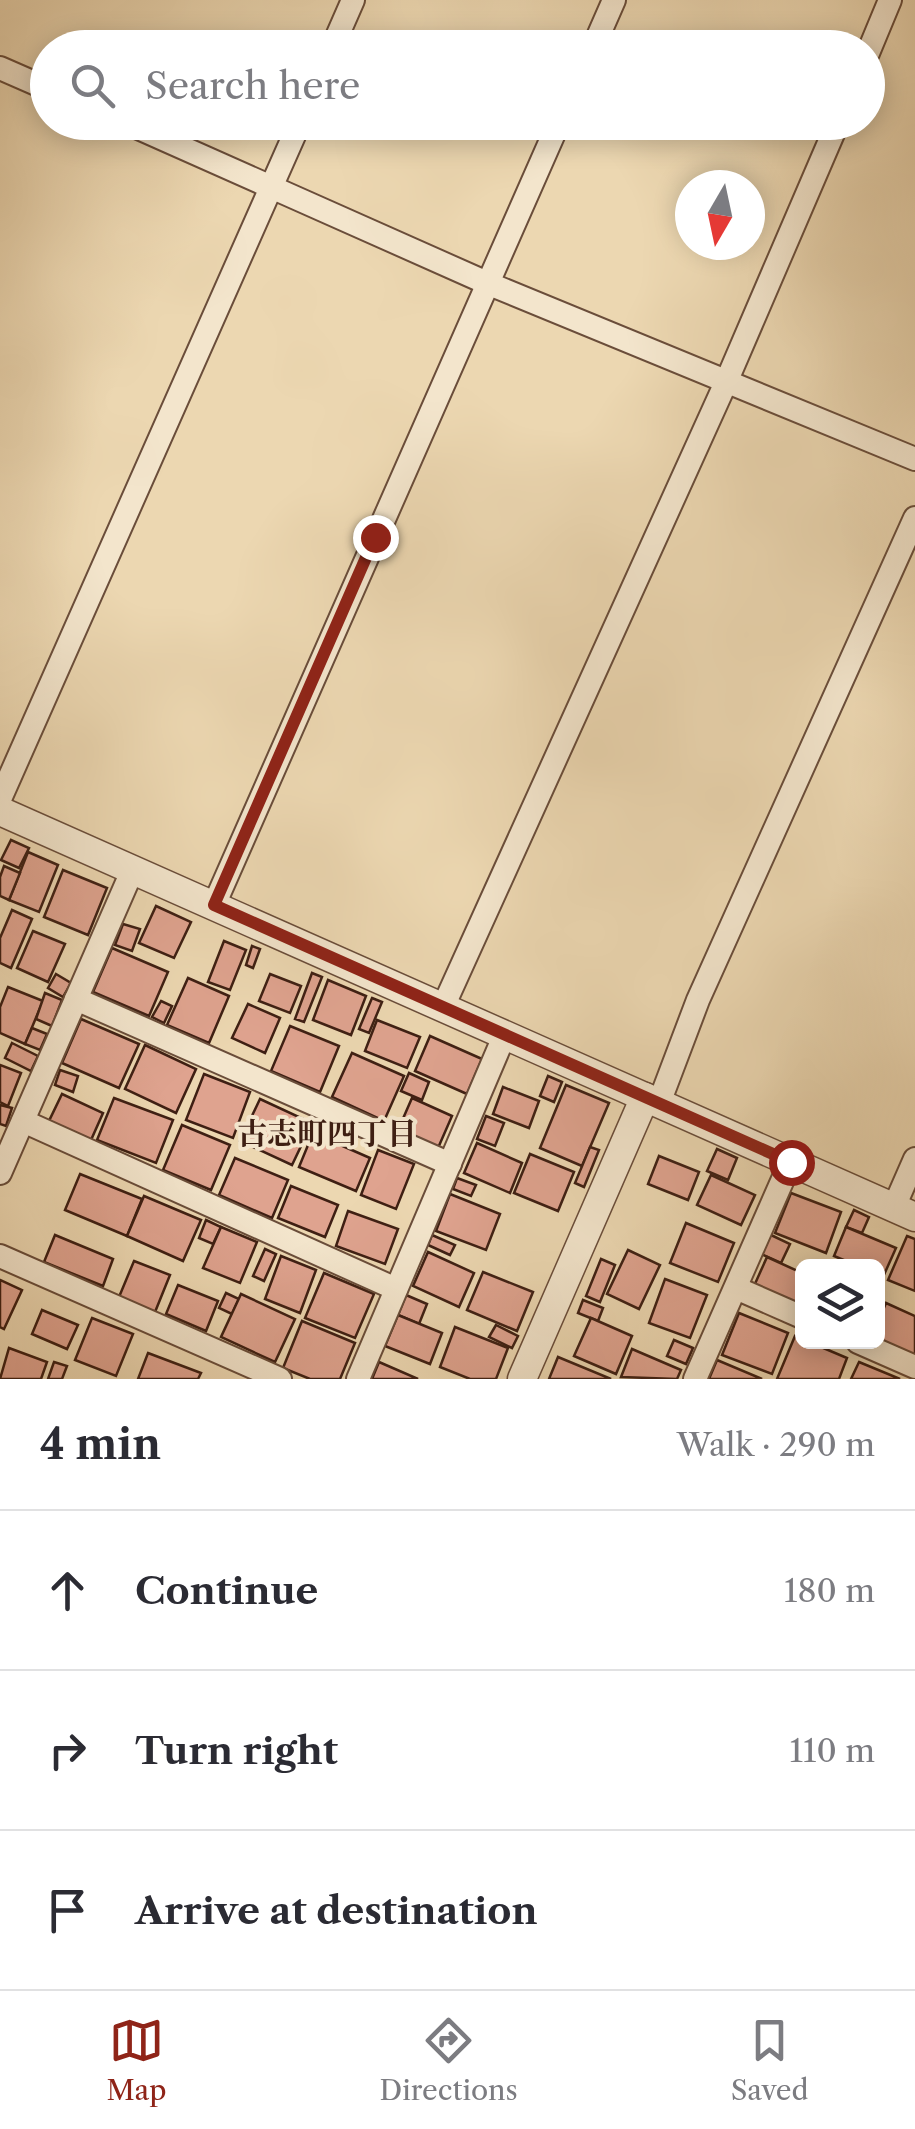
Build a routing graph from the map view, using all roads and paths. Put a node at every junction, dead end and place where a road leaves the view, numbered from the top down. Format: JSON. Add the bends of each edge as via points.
{"nodes":[{"id":1,"x":353,"y":0,"type":"edge"},
{"id":2,"x":614,"y":0,"type":"edge"},
{"id":3,"x":890,"y":0,"type":"edge"},
{"id":4,"x":340,"y":30,"type":"edge"},
{"id":5,"x":600,"y":30,"type":"edge"},
{"id":6,"x":878,"y":30,"type":"edge"},
{"id":7,"x":0,"y":68,"type":"edge"},
{"id":8,"x":30,"y":81,"type":"edge"},
{"id":9,"x":166,"y":140,"type":"edge"},
{"id":10,"x":292,"y":140,"type":"edge"},
{"id":11,"x":551,"y":140,"type":"edge"},
{"id":12,"x":830,"y":140,"type":"edge"},
{"id":13,"x":272,"y":187,"type":"junction"},
{"id":14,"x":488,"y":284,"type":"junction"},
{"id":15,"x":726,"y":380,"type":"junction"},
{"id":16,"x":915,"y":459,"type":"edge"},
{"id":17,"x":915,"y":518,"type":"edge"},
{"id":18,"x":0,"y":799,"type":"edge"},
{"id":19,"x":0,"y":810,"type":"edge"},
{"id":20,"x":133,"y":869,"type":"junction"},
{"id":21,"x":214,"y":905,"type":"junction"},
{"id":22,"x":76,"y":999,"type":"junction"},
{"id":23,"x":443,"y":1007,"type":"junction"},
{"id":24,"x":504,"y":1034,"type":"junction"},
{"id":25,"x":652,"y":1100,"type":"junction"},
{"id":26,"x":23,"y":1121,"type":"junction"},
{"id":27,"x":915,"y":1159,"type":"edge"},
{"id":28,"x":791,"y":1162,"type":"junction"},
{"id":29,"x":450,"y":1164,"type":"junction"},
{"id":30,"x":0,"y":1172,"type":"edge"},
{"id":31,"x":904,"y":1212,"type":"edge"},
{"id":32,"x":0,"y":1256,"type":"edge"},
{"id":33,"x":736,"y":1288,"type":"junction"},
{"id":34,"x":396,"y":1289,"type":"junction"},
{"id":35,"x":795,"y":1314,"type":"edge"},
{"id":36,"x":875,"y":1349,"type":"edge"},
{"id":37,"x":915,"y":1366,"type":"edge"},
{"id":38,"x":280,"y":1379,"type":"edge"},
{"id":39,"x":358,"y":1379,"type":"edge"},
{"id":40,"x":522,"y":1379,"type":"edge"},
{"id":41,"x":696,"y":1379,"type":"edge"}],
"edges":[{"from":1,"to":4,"type":"street"},
{"from":2,"to":5,"type":"street"},
{"from":3,"to":6,"type":"street"},
{"from":7,"to":8,"type":"street"},
{"from":9,"to":13,"type":"street"},
{"from":10,"to":13,"type":"street"},
{"from":11,"to":14,"type":"street"},
{"from":12,"to":15,"type":"street"},
{"from":13,"to":14,"type":"street"},
{"from":13,"to":18,"type":"street"},
{"from":14,"to":15,"type":"street"},
{"from":14,"to":21,"type":"street"},
{"from":15,"to":16,"type":"street"},
{"from":15,"to":23,"type":"street"},
{"from":17,"to":25,"type":"street"},
{"from":19,"to":20,"type":"street"},
{"from":20,"to":21,"type":"street"},
{"from":20,"to":22,"type":"street"},
{"from":21,"to":23,"type":"street"},
{"from":22,"to":26,"type":"street"},
{"from":22,"to":29,"type":"street"},
{"from":23,"to":24,"type":"street"},
{"from":24,"to":25,"type":"street"},
{"from":24,"to":29,"type":"street"},
{"from":25,"to":28,"type":"street"},
{"from":25,"to":40,"type":"street"},
{"from":26,"to":30,"type":"street"},
{"from":26,"to":34,"type":"street"},
{"from":27,"to":31,"type":"street"},
{"from":28,"to":31,"type":"street"},
{"from":28,"to":33,"type":"street"},
{"from":29,"to":34,"type":"street"},
{"from":32,"to":38,"type":"street"},
{"from":33,"to":35,"type":"street"},
{"from":33,"to":41,"type":"street"},
{"from":34,"to":39,"type":"street"},
{"from":36,"to":37,"type":"street"}]}
